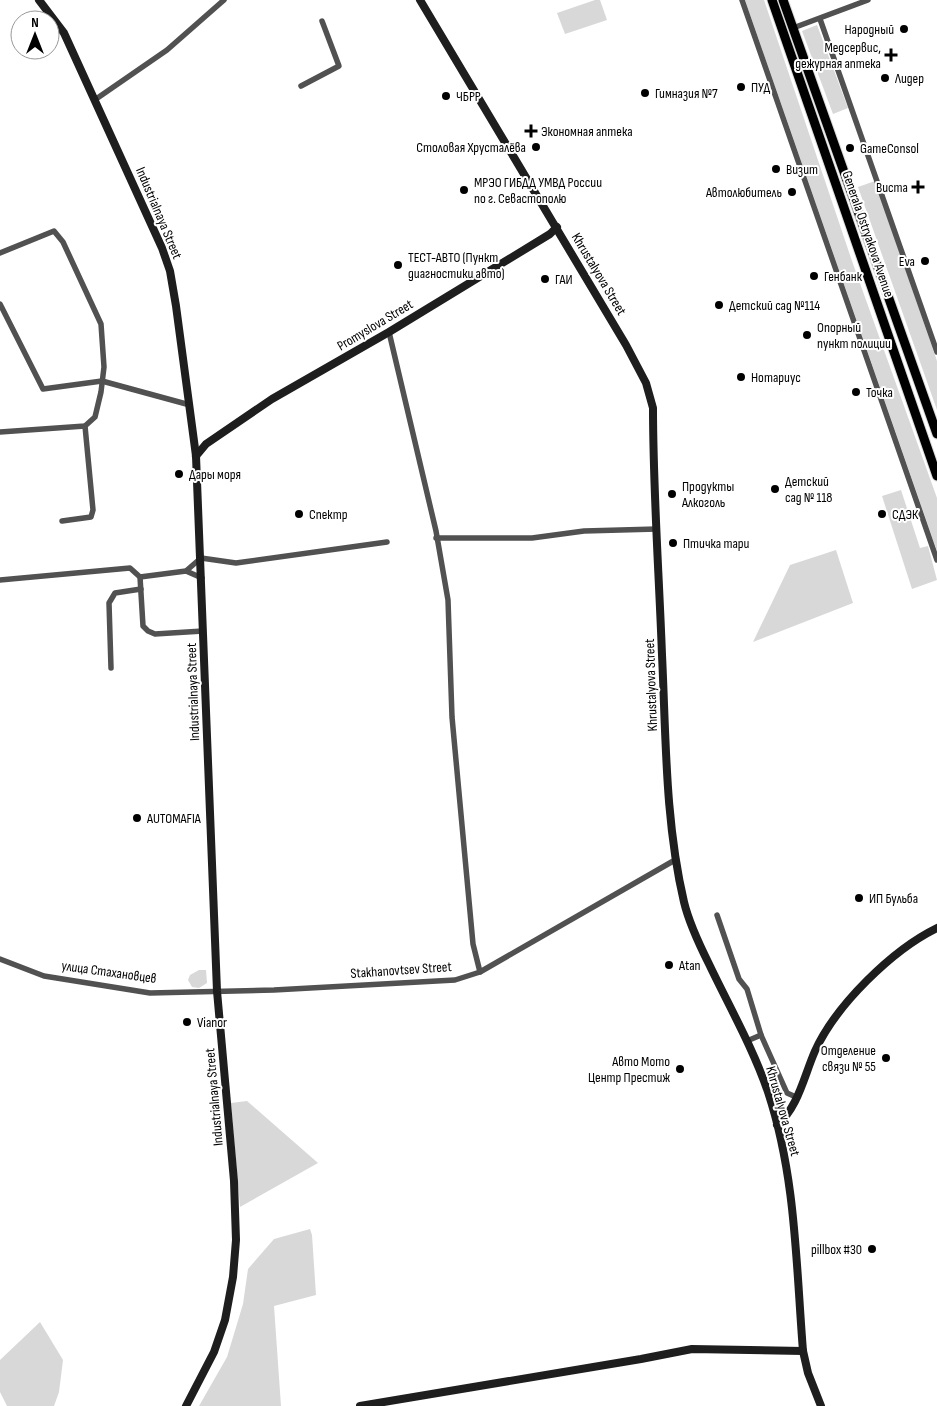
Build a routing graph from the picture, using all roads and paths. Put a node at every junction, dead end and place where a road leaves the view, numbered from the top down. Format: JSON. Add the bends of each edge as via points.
{"nodes":[{"id":1,"x":39,"y":0,"type":"edge"},
{"id":2,"x":224,"y":0,"type":"edge"},
{"id":3,"x":420,"y":0,"type":"edge"},
{"id":4,"x":742,"y":0,"type":"edge"},
{"id":5,"x":772,"y":0,"type":"edge"},
{"id":6,"x":783,"y":0,"type":"edge"},
{"id":7,"x":868,"y":0,"type":"edge"},
{"id":8,"x":820,"y":19,"type":"junction"},
{"id":9,"x":322,"y":21,"type":"dead end"},
{"id":10,"x":793,"y":28,"type":"junction"},
{"id":11,"x":300,"y":86,"type":"dead end"},
{"id":12,"x":96,"y":99,"type":"junction"},
{"id":13,"x":556,"y":227,"type":"junction"},
{"id":14,"x":0,"y":253,"type":"edge"},
{"id":15,"x":0,"y":304,"type":"edge"},
{"id":16,"x":389,"y":332,"type":"junction"},
{"id":17,"x":937,"y":352,"type":"edge"},
{"id":18,"x":102,"y":381,"type":"junction"},
{"id":19,"x":190,"y":405,"type":"junction"},
{"id":20,"x":85,"y":426,"type":"junction"},
{"id":21,"x":193,"y":426,"type":"junction"},
{"id":22,"x":0,"y":432,"type":"edge"},
{"id":23,"x":937,"y":434,"type":"edge"},
{"id":24,"x":206,"y":444,"type":"junction"},
{"id":25,"x":196,"y":456,"type":"junction"},
{"id":26,"x":937,"y":476,"type":"edge"},
{"id":27,"x":62,"y":520,"type":"dead end"},
{"id":28,"x":657,"y":529,"type":"junction"},
{"id":29,"x":436,"y":538,"type":"junction"},
{"id":30,"x":387,"y":542,"type":"dead end"},
{"id":31,"x":201,"y":558,"type":"junction"},
{"id":32,"x":937,"y":560,"type":"edge"},
{"id":33,"x":186,"y":571,"type":"junction"},
{"id":34,"x":140,"y":577,"type":"junction"},
{"id":35,"x":202,"y":578,"type":"junction"},
{"id":36,"x":0,"y":580,"type":"edge"},
{"id":37,"x":141,"y":589,"type":"junction"},
{"id":38,"x":203,"y":631,"type":"junction"},
{"id":39,"x":111,"y":668,"type":"dead end"},
{"id":40,"x":675,"y":860,"type":"junction"},
{"id":41,"x":717,"y":915,"type":"dead end"},
{"id":42,"x":937,"y":928,"type":"edge"},
{"id":43,"x":0,"y":959,"type":"edge"},
{"id":44,"x":480,"y":972,"type":"junction"},
{"id":45,"x":217,"y":991,"type":"junction"},
{"id":46,"x":761,"y":1036,"type":"junction"},
{"id":47,"x":747,"y":1041,"type":"junction"},
{"id":48,"x":796,"y":1097,"type":"junction"},
{"id":49,"x":777,"y":1125,"type":"junction"},
{"id":50,"x":803,"y":1352,"type":"junction"},
{"id":51,"x":186,"y":1406,"type":"edge"},
{"id":52,"x":360,"y":1406,"type":"edge"},
{"id":53,"x":821,"y":1406,"type":"edge"}],
"edges":[{"from":1,"to":12,"type":"main road","name":"Industrialnaya Street","via":[[64,33]]},
{"from":2,"to":12,"type":"street","via":[[167,50]]},
{"from":3,"to":13,"type":"main road","name":"Khrustalyova Street"},
{"from":4,"to":32,"type":"street"},
{"from":5,"to":26,"type":"main road","name":"Generala Ostryakova Avenue"},
{"from":6,"to":10,"type":"main road","name":"Generala Ostryakova Avenue"},
{"from":7,"to":8,"type":"street"},
{"from":8,"to":10,"type":"street"},
{"from":8,"to":17,"type":"street"},
{"from":9,"to":11,"type":"street","via":[[339,66]]},
{"from":10,"to":23,"type":"main road","name":"Generala Ostryakova Avenue"},
{"from":12,"to":19,"type":"main road","name":"Industrialnaya Street","via":[[167,264]]},
{"from":13,"to":16,"type":"main road","name":"Promyslova Street","via":[[550,234]]},
{"from":13,"to":28,"type":"main road","name":"Khrustalyova Street","via":[[646,383],[652,408]]},
{"from":14,"to":18,"type":"street","via":[[54,230],[102,324]]},
{"from":15,"to":18,"type":"street","via":[[43,389]]},
{"from":16,"to":24,"type":"main road","name":"Promyslova Street","via":[[272,400]]},
{"from":16,"to":29,"type":"street"},
{"from":18,"to":19,"type":"street"},
{"from":18,"to":20,"type":"street","via":[[95,417]]},
{"from":19,"to":21,"type":"main road","name":"Industrialnaya Street"},
{"from":20,"to":22,"type":"street"},
{"from":20,"to":27,"type":"street","via":[[93,510],[91,517]]},
{"from":21,"to":24,"type":"main road","via":[[197,437]]},
{"from":21,"to":25,"type":"main road","name":"Industrialnaya Street"},
{"from":24,"to":25,"type":"main road","name":"Promyslova Street"},
{"from":25,"to":31,"type":"main road","name":"Industrialnaya Street"},
{"from":28,"to":29,"type":"street","via":[[584,531],[532,538]]},
{"from":28,"to":40,"type":"main road","name":"Khrustalyova Street","via":[[671,834]]},
{"from":29,"to":44,"type":"street","via":[[448,600],[452,717],[473,944]]},
{"from":30,"to":31,"type":"street","via":[[236,563]]},
{"from":31,"to":33,"type":"street"},
{"from":31,"to":35,"type":"main road","name":"Industrialnaya Street"},
{"from":33,"to":34,"type":"street"},
{"from":33,"to":35,"type":"street"},
{"from":34,"to":36,"type":"street","via":[[134,570],[125,568]]},
{"from":34,"to":37,"type":"street"},
{"from":35,"to":38,"type":"main road","name":"Industrialnaya Street"},
{"from":37,"to":38,"type":"street","via":[[143,626],[148,631],[155,634]]},
{"from":37,"to":39,"type":"street","via":[[115,593],[109,603]]},
{"from":38,"to":45,"type":"main road","name":"Industrialnaya Street"},
{"from":40,"to":44,"type":"street","name":"Stakhanovtsev Street"},
{"from":40,"to":47,"type":"main road","name":"Khrustalyova Street","via":[[695,936]]},
{"from":41,"to":46,"type":"street","via":[[739,979],[747,989]]},
{"from":42,"to":48,"type":"main road","via":[[919,936],[897,953],[842,1009],[816,1049]]},
{"from":43,"to":45,"type":"street","name":"улица Стахановцев","via":[[44,976],[150,992]]},
{"from":44,"to":45,"type":"street","name":"Stakhanovtsev Street","via":[[455,980]]},
{"from":45,"to":51,"type":"main road","name":"Industrialnaya Street","via":[[236,1240],[233,1277],[224,1320],[214,1352]]},
{"from":46,"to":47,"type":"street"},
{"from":46,"to":48,"type":"street","via":[[788,1093]]},
{"from":47,"to":49,"type":"main road","name":"Khrustalyova Street","via":[[768,1091]]},
{"from":48,"to":49,"type":"main road","via":[[786,1118]]},
{"from":49,"to":50,"type":"main road","name":"Khrustalyova Street","via":[[794,1209]]},
{"from":50,"to":52,"type":"main road","via":[[740,1348],[682,1350]]},
{"from":50,"to":53,"type":"main road","name":"Khrustalyova Street"}]}
